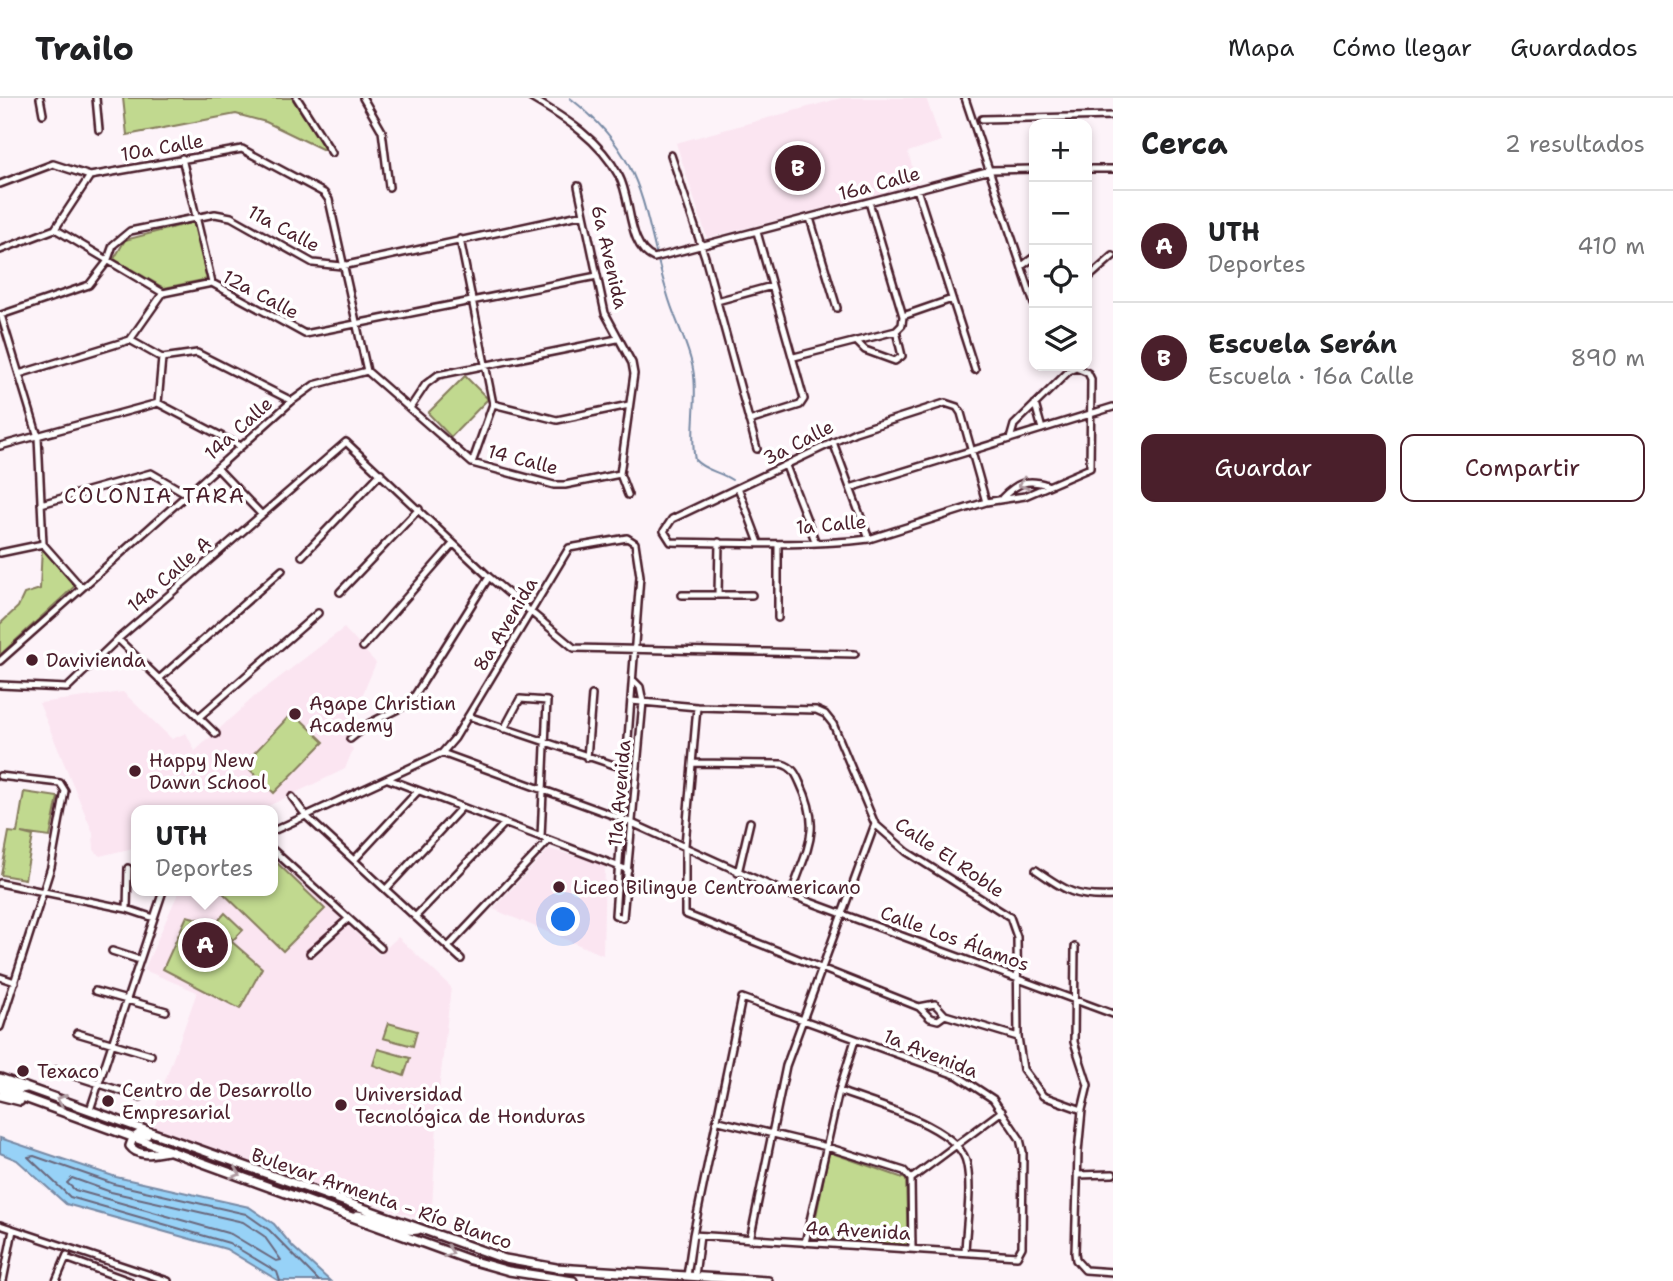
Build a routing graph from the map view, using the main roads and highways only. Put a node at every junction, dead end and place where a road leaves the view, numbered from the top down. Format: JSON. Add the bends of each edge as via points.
{"nodes":[{"id":1,"x":0,"y":1079,"type":"edge"},
{"id":2,"x":0,"y":1087,"type":"edge"},
{"id":3,"x":26,"y":1088,"type":"junction"},
{"id":4,"x":0,"y":1096,"type":"edge"},
{"id":5,"x":34,"y":1102,"type":"junction"},
{"id":6,"x":133,"y":1138,"type":"junction"},
{"id":7,"x":171,"y":1151,"type":"junction"},
{"id":8,"x":210,"y":1154,"type":"junction"},
{"id":9,"x":349,"y":1215,"type":"junction"},
{"id":10,"x":420,"y":1229,"type":"junction"},
{"id":11,"x":691,"y":1278,"type":"edge"},
{"id":12,"x":573,"y":1281,"type":"edge"},
{"id":13,"x":768,"y":1281,"type":"edge"}],
"edges":[{"from":1,"to":3,"type":"main road","name":"Bulevar Armenta - Río Blanco"},
{"from":2,"to":3,"type":"main road"},
{"from":2,"to":5,"type":"main road","name":"Bulevar Armenta - Río Blanco"},
{"from":8,"to":3,"type":"main road","name":"Bulevar Armenta - Río Blanco","one_way":true},
{"from":4,"to":5,"type":"main road"},
{"from":5,"to":6,"type":"main road","name":"Bulevar Armenta - Río Blanco"},
{"from":6,"to":7,"type":"main road","name":"Bulevar Armenta - Río Blanco"},
{"from":6,"to":7,"type":"main road","via":[[130,1146],[137,1153]]},
{"from":6,"to":8,"type":"main road","via":[[144,1133]]},
{"from":7,"to":9,"type":"main road","name":"Bulevar Armenta - Río Blanco","one_way":true},
{"from":8,"to":10,"type":"main road","name":"Bulevar Armenta - Río Blanco"},
{"from":9,"to":10,"type":"main road","via":[[370,1216],[409,1231]]},
{"from":9,"to":12,"type":"main road","name":"Bulevar Armenta - Río Blanco","one_way":true,"via":[[470,1260]]},
{"from":10,"to":11,"type":"main road","name":"Bulevar Armenta - Río Blanco","via":[[521,1263]]},
{"from":11,"to":13,"type":"main road","name":"Bulevar Armenta - Río Blanco"}]}
